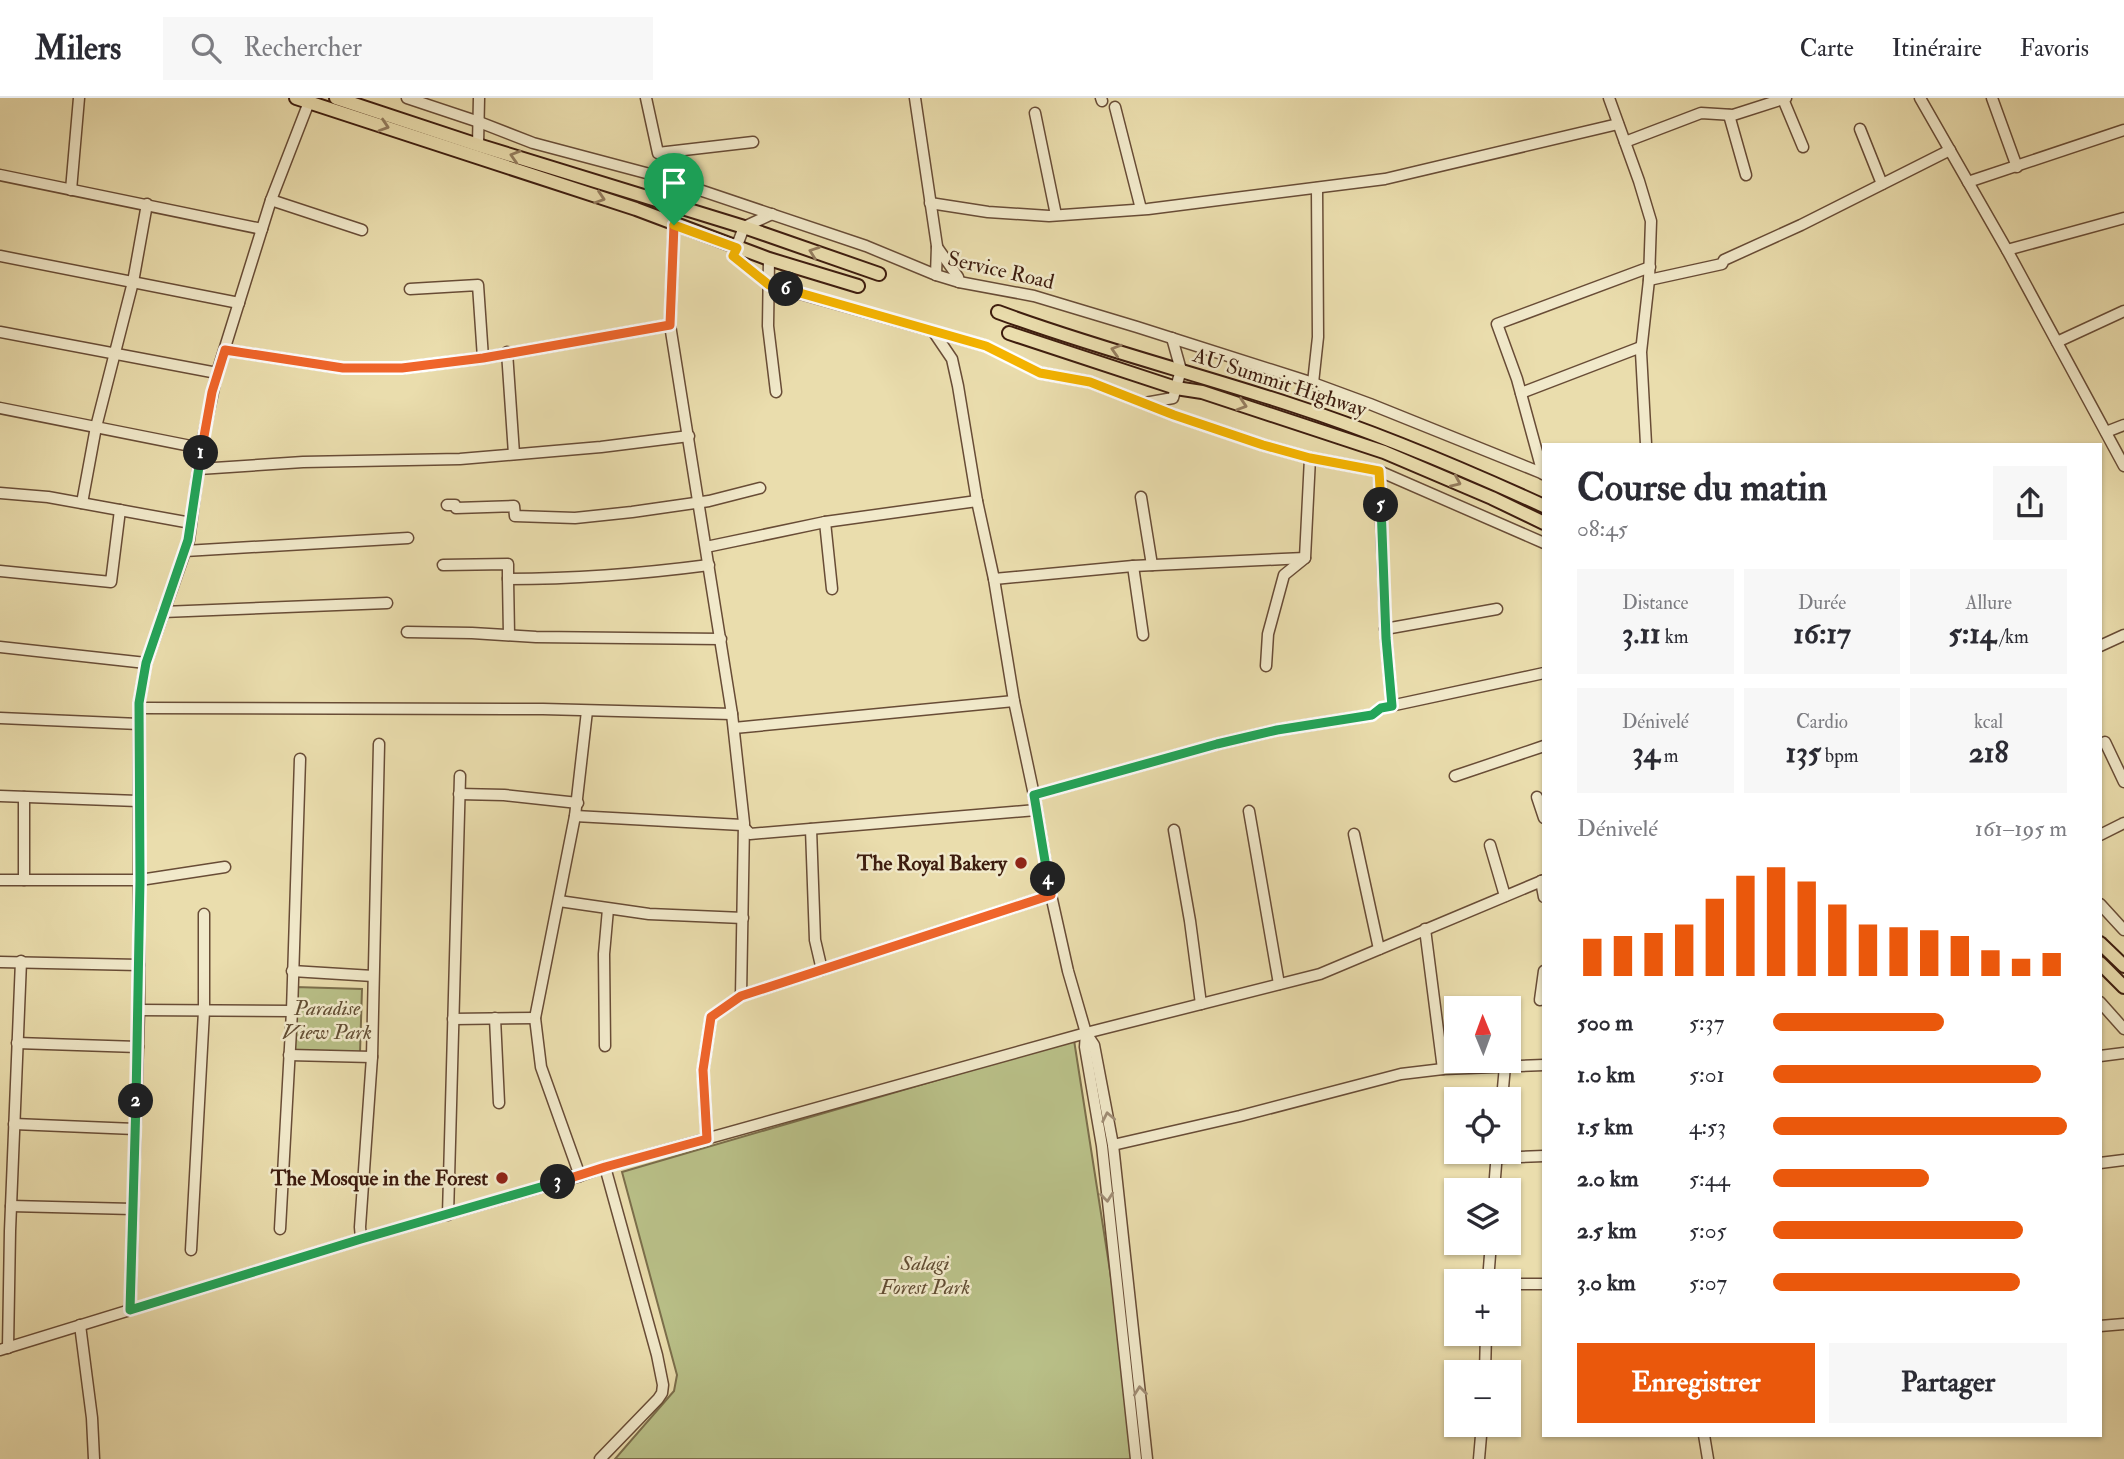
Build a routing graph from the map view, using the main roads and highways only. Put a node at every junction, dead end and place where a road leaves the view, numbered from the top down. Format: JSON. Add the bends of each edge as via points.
{"nodes":[{"id":1,"x":296,"y":98,"type":"edge"},
{"id":2,"x":336,"y":98,"type":"edge"},
{"id":3,"x":878,"y":274,"type":"dead end"},
{"id":4,"x":858,"y":286,"type":"dead end"},
{"id":5,"x":998,"y":312,"type":"dead end"},
{"id":6,"x":1009,"y":333,"type":"dead end"},
{"id":7,"x":1542,"y":505,"type":"edge"},
{"id":8,"x":1542,"y":522,"type":"edge"},
{"id":9,"x":2102,"y":945,"type":"edge"},
{"id":10,"x":2102,"y":965,"type":"edge"},
{"id":11,"x":2124,"y":966,"type":"edge"},
{"id":12,"x":2124,"y":987,"type":"edge"}],
"edges":[{"from":1,"to":4,"type":"main road","one_way":true},
{"from":3,"to":2,"type":"main road","one_way":true},
{"from":7,"to":5,"type":"main road","name":"AU Summit Highway","one_way":true,"via":[[1382,436]]},
{"from":6,"to":8,"type":"main road","name":"AU Summit Highway","one_way":true,"via":[[1384,452]]},
{"from":9,"to":11,"type":"main road"},
{"from":10,"to":12,"type":"main road"}]}
